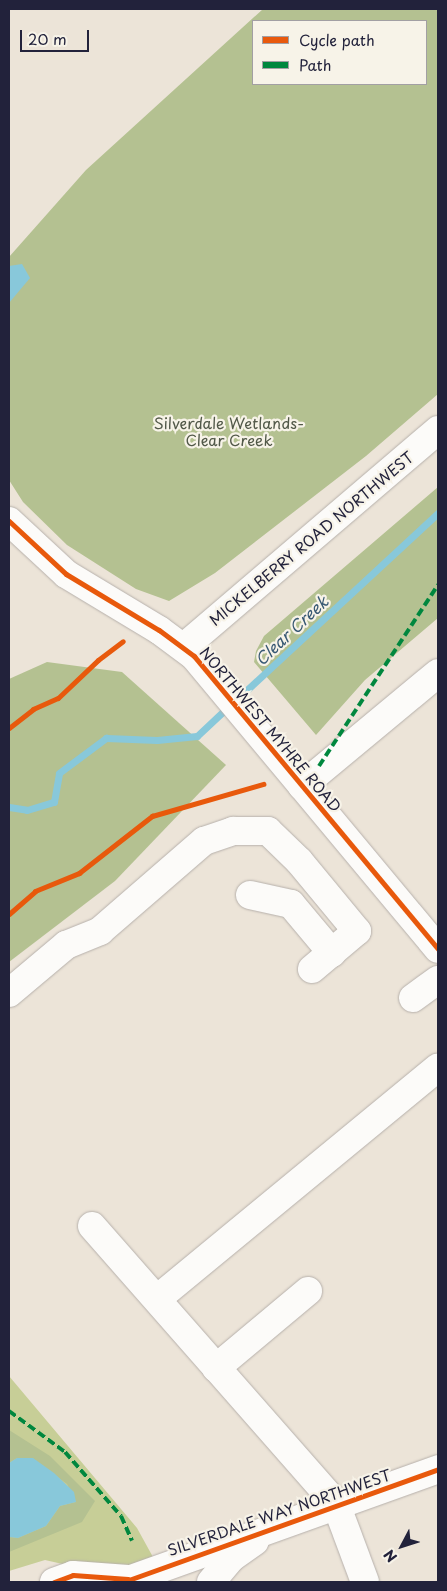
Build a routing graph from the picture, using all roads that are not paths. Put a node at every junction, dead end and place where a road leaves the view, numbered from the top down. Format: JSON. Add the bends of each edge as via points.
{"nodes":[{"id":1,"x":438,"y":430,"type":"edge"},
{"id":2,"x":9,"y":521,"type":"edge"},
{"id":3,"x":184,"y":647,"type":"junction"},
{"id":4,"x":438,"y":673,"type":"edge"},
{"id":5,"x":302,"y":786,"type":"junction"},
{"id":6,"x":284,"y":846,"type":"junction"},
{"id":7,"x":250,"y":895,"type":"dead end"},
{"id":8,"x":292,"y":904,"type":"junction"},
{"id":9,"x":438,"y":949,"type":"edge"},
{"id":10,"x":438,"y":980,"type":"edge"},
{"id":11,"x":9,"y":993,"type":"edge"},
{"id":12,"x":413,"y":998,"type":"dead end"},
{"id":13,"x":438,"y":1067,"type":"edge"},
{"id":14,"x":92,"y":1226,"type":"dead end"},
{"id":15,"x":308,"y":1291,"type":"dead end"},
{"id":16,"x":157,"y":1299,"type":"junction"},
{"id":17,"x":216,"y":1368,"type":"junction"},
{"id":18,"x":438,"y":1469,"type":"edge"},
{"id":19,"x":336,"y":1504,"type":"junction"},
{"id":20,"x":285,"y":1523,"type":"junction"},
{"id":21,"x":127,"y":1581,"type":"edge"},
{"id":22,"x":54,"y":1582,"type":"edge"},
{"id":23,"x":211,"y":1582,"type":"edge"},
{"id":24,"x":365,"y":1582,"type":"edge"}],
"edges":[{"from":1,"to":3,"type":"street","name":"MICKELBERRY ROAD NORTHWEST"},
{"from":2,"to":3,"type":"street","name":"NORTHWEST MYHRE ROAD","via":[[66,574]]},
{"from":3,"to":5,"type":"street","name":"NORTHWEST MYHRE ROAD","via":[[223,687]]},
{"from":4,"to":5,"type":"street"},
{"from":5,"to":9,"type":"street","name":"NORTHWEST MYHRE ROAD"},
{"from":6,"to":8,"type":"street"},
{"from":6,"to":8,"type":"street","via":[[357,931],[322,961]]},
{"from":6,"to":11,"type":"street","via":[[268,831],[233,831],[204,841],[100,931],[66,945]]},
{"from":7,"to":8,"type":"street"},
{"from":10,"to":12,"type":"street"},
{"from":13,"to":16,"type":"street"},
{"from":14,"to":16,"type":"street"},
{"from":15,"to":17,"type":"street"},
{"from":16,"to":17,"type":"street"},
{"from":17,"to":19,"type":"street"},
{"from":18,"to":19,"type":"street","name":"SILVERDALE WAY NORTHWEST"},
{"from":19,"to":20,"type":"street","name":"SILVERDALE WAY NORTHWEST"},
{"from":19,"to":24,"type":"street"},
{"from":20,"to":21,"type":"street","name":"SILVERDALE WAY NORTHWEST"},
{"from":20,"to":23,"type":"street","via":[[244,1547]]},
{"from":21,"to":22,"type":"street","name":"SILVERDALE WAY NORTHWEST","via":[[73,1575]]}]}
